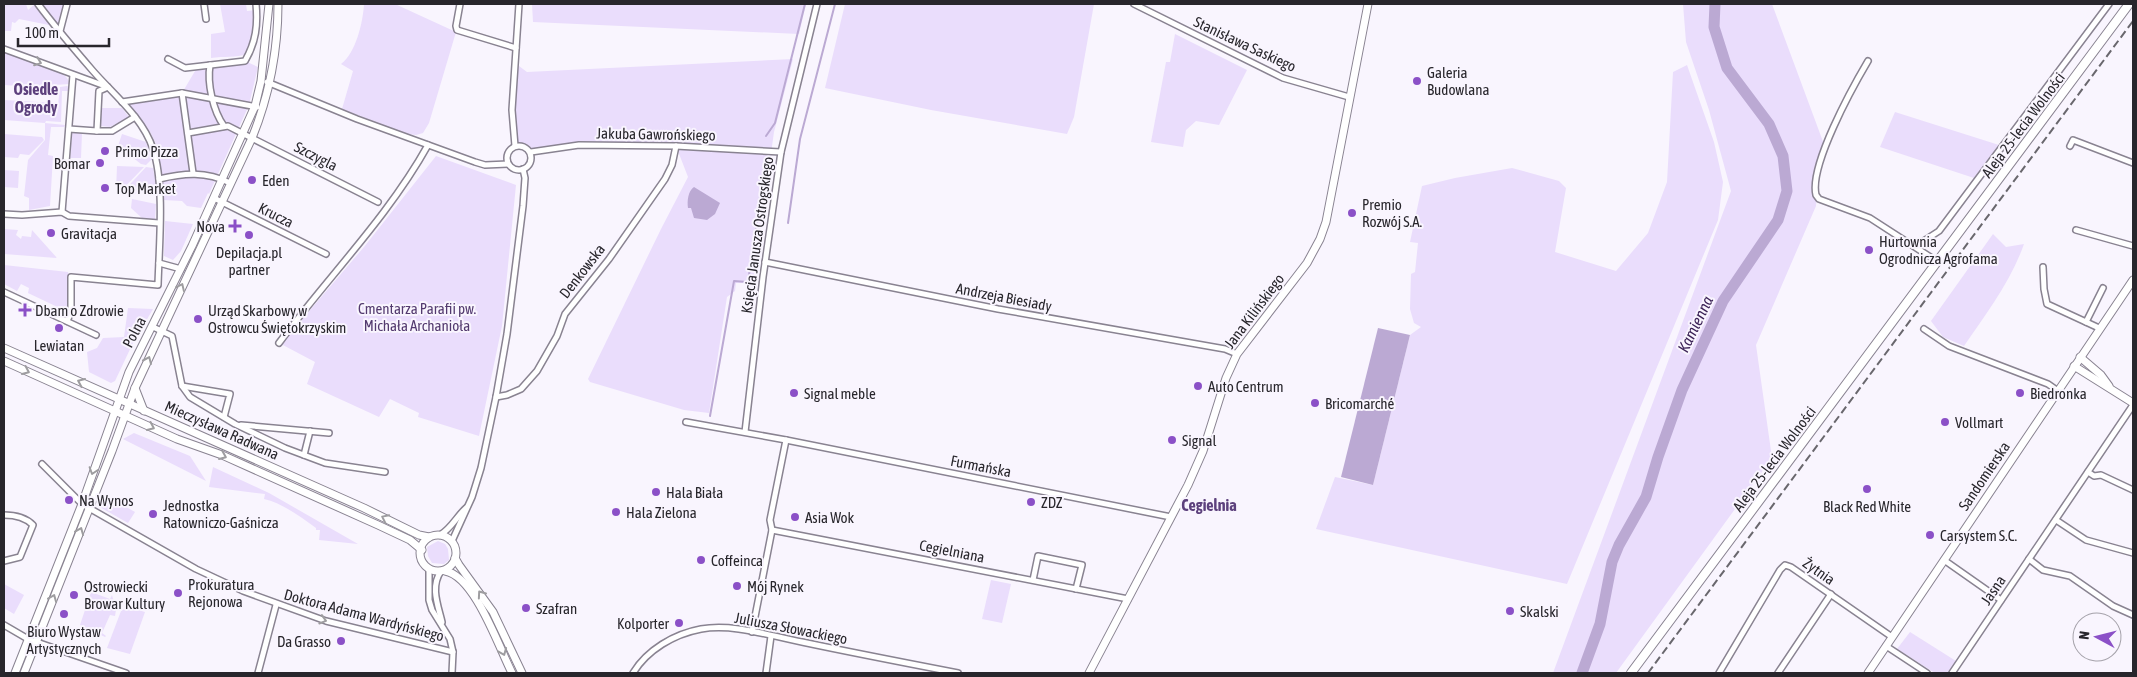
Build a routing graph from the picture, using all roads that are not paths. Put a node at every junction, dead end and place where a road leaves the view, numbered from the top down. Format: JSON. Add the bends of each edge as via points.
{"nodes":[{"id":1,"x":38,"y":4,"type":"edge"},
{"id":2,"x":67,"y":4,"type":"edge"},
{"id":3,"x":204,"y":4,"type":"edge"},
{"id":4,"x":256,"y":4,"type":"edge"},
{"id":5,"x":269,"y":4,"type":"edge"},
{"id":6,"x":278,"y":4,"type":"edge"},
{"id":7,"x":460,"y":4,"type":"edge"},
{"id":8,"x":518,"y":4,"type":"edge"},
{"id":9,"x":816,"y":4,"type":"edge"},
{"id":10,"x":1134,"y":4,"type":"edge"},
{"id":11,"x":1368,"y":4,"type":"edge"},
{"id":12,"x":2109,"y":4,"type":"edge"},
{"id":13,"x":2130,"y":4,"type":"edge"},
{"id":14,"x":206,"y":19,"type":"dead end"},
{"id":15,"x":257,"y":22,"type":"junction"},
{"id":16,"x":268,"y":22,"type":"junction"},
{"id":17,"x":277,"y":23,"type":"junction"},
{"id":18,"x":60,"y":31,"type":"junction"},
{"id":19,"x":516,"y":48,"type":"junction"},
{"id":20,"x":4,"y":49,"type":"edge"},
{"id":21,"x":265,"y":53,"type":"junction"},
{"id":22,"x":273,"y":53,"type":"junction"},
{"id":23,"x":168,"y":59,"type":"dead end"},
{"id":24,"x":1868,"y":62,"type":"dead end"},
{"id":25,"x":210,"y":65,"type":"junction"},
{"id":26,"x":73,"y":75,"type":"junction"},
{"id":27,"x":265,"y":82,"type":"junction"},
{"id":28,"x":108,"y":86,"type":"junction"},
{"id":29,"x":182,"y":93,"type":"junction"},
{"id":30,"x":1349,"y":97,"type":"junction"},
{"id":31,"x":213,"y":98,"type":"junction"},
{"id":32,"x":122,"y":102,"type":"junction"},
{"id":33,"x":255,"y":106,"type":"junction"},
{"id":34,"x":263,"y":109,"type":"junction"},
{"id":35,"x":134,"y":117,"type":"junction"},
{"id":36,"x":224,"y":126,"type":"junction"},
{"id":37,"x":69,"y":129,"type":"junction"},
{"id":38,"x":96,"y":131,"type":"junction"},
{"id":39,"x":188,"y":133,"type":"junction"},
{"id":40,"x":243,"y":133,"type":"junction"},
{"id":41,"x":252,"y":138,"type":"junction"},
{"id":42,"x":428,"y":145,"type":"junction"},
{"id":43,"x":515,"y":146,"type":"junction"},
{"id":44,"x":676,"y":146,"type":"junction"},
{"id":45,"x":2070,"y":146,"type":"dead end"},
{"id":46,"x":531,"y":152,"type":"junction"},
{"id":47,"x":781,"y":152,"type":"junction"},
{"id":48,"x":2133,"y":163,"type":"edge"},
{"id":49,"x":508,"y":164,"type":"junction"},
{"id":50,"x":523,"y":170,"type":"junction"},
{"id":51,"x":193,"y":173,"type":"junction"},
{"id":52,"x":159,"y":179,"type":"junction"},
{"id":53,"x":223,"y":179,"type":"junction"},
{"id":54,"x":230,"y":183,"type":"junction"},
{"id":55,"x":214,"y":198,"type":"junction"},
{"id":56,"x":222,"y":202,"type":"junction"},
{"id":57,"x":378,"y":202,"type":"dead end"},
{"id":58,"x":62,"y":212,"type":"junction"},
{"id":59,"x":4,"y":214,"type":"edge"},
{"id":60,"x":160,"y":223,"type":"junction"},
{"id":61,"x":2076,"y":230,"type":"dead end"},
{"id":62,"x":2133,"y":246,"type":"edge"},
{"id":63,"x":1918,"y":248,"type":"junction"},
{"id":64,"x":326,"y":254,"type":"dead end"},
{"id":65,"x":765,"y":262,"type":"junction"},
{"id":66,"x":1938,"y":262,"type":"junction"},
{"id":67,"x":159,"y":263,"type":"junction"},
{"id":68,"x":2043,"y":267,"type":"dead end"},
{"id":69,"x":181,"y":269,"type":"junction"},
{"id":70,"x":2133,"y":280,"type":"edge"},
{"id":71,"x":2103,"y":288,"type":"dead end"},
{"id":72,"x":4,"y":292,"type":"edge"},
{"id":73,"x":67,"y":320,"type":"junction"},
{"id":74,"x":2086,"y":322,"type":"junction"},
{"id":75,"x":153,"y":327,"type":"junction"},
{"id":76,"x":2099,"y":328,"type":"junction"},
{"id":77,"x":1924,"y":329,"type":"dead end"},
{"id":78,"x":161,"y":331,"type":"junction"},
{"id":79,"x":96,"y":335,"type":"dead end"},
{"id":80,"x":279,"y":343,"type":"dead end"},
{"id":81,"x":4,"y":348,"type":"edge"},
{"id":82,"x":1237,"y":354,"type":"junction"},
{"id":83,"x":2080,"y":357,"type":"junction"},
{"id":84,"x":4,"y":361,"type":"edge"},
{"id":85,"x":2074,"y":366,"type":"junction"},
{"id":86,"x":182,"y":386,"type":"junction"},
{"id":87,"x":2109,"y":386,"type":"junction"},
{"id":88,"x":135,"y":388,"type":"junction"},
{"id":89,"x":2058,"y":391,"type":"junction"},
{"id":90,"x":496,"y":397,"type":"junction"},
{"id":91,"x":119,"y":400,"type":"junction"},
{"id":92,"x":130,"y":404,"type":"junction"},
{"id":93,"x":2133,"y":404,"type":"edge"},
{"id":94,"x":144,"y":411,"type":"junction"},
{"id":95,"x":115,"y":412,"type":"junction"},
{"id":96,"x":125,"y":416,"type":"junction"},
{"id":97,"x":224,"y":417,"type":"junction"},
{"id":98,"x":686,"y":422,"type":"dead end"},
{"id":99,"x":238,"y":425,"type":"junction"},
{"id":100,"x":310,"y":431,"type":"junction"},
{"id":101,"x":745,"y":432,"type":"junction"},
{"id":102,"x":329,"y":433,"type":"dead end"},
{"id":103,"x":786,"y":440,"type":"junction"},
{"id":104,"x":304,"y":455,"type":"junction"},
{"id":105,"x":42,"y":464,"type":"dead end"},
{"id":106,"x":385,"y":472,"type":"dead end"},
{"id":107,"x":2088,"y":472,"type":"junction"},
{"id":108,"x":2133,"y":490,"type":"edge"},
{"id":109,"x":82,"y":504,"type":"junction"},
{"id":110,"x":90,"y":508,"type":"junction"},
{"id":111,"x":467,"y":508,"type":"junction"},
{"id":112,"x":4,"y":515,"type":"edge"},
{"id":113,"x":1171,"y":517,"type":"junction"},
{"id":114,"x":2056,"y":520,"type":"junction"},
{"id":115,"x":772,"y":530,"type":"junction"},
{"id":116,"x":440,"y":535,"type":"junction"},
{"id":117,"x":429,"y":537,"type":"junction"},
{"id":118,"x":452,"y":542,"type":"junction"},
{"id":119,"x":422,"y":550,"type":"junction"},
{"id":120,"x":2133,"y":553,"type":"edge"},
{"id":121,"x":455,"y":558,"type":"junction"},
{"id":122,"x":2029,"y":559,"type":"junction"},
{"id":123,"x":1944,"y":560,"type":"junction"},
{"id":124,"x":4,"y":561,"type":"edge"},
{"id":125,"x":429,"y":569,"type":"junction"},
{"id":126,"x":443,"y":571,"type":"junction"},
{"id":127,"x":1033,"y":580,"type":"junction"},
{"id":128,"x":1076,"y":589,"type":"junction"},
{"id":129,"x":1831,"y":594,"type":"junction"},
{"id":130,"x":1128,"y":599,"type":"junction"},
{"id":131,"x":2001,"y":600,"type":"junction"},
{"id":132,"x":276,"y":605,"type":"junction"},
{"id":133,"x":2133,"y":615,"type":"edge"},
{"id":134,"x":4,"y":625,"type":"edge"},
{"id":135,"x":443,"y":627,"type":"junction"},
{"id":136,"x":752,"y":632,"type":"junction"},
{"id":137,"x":771,"y":636,"type":"junction"},
{"id":138,"x":1892,"y":637,"type":"junction"},
{"id":139,"x":28,"y":639,"type":"junction"},
{"id":140,"x":37,"y":642,"type":"junction"},
{"id":141,"x":1886,"y":646,"type":"junction"},
{"id":142,"x":453,"y":652,"type":"junction"},
{"id":143,"x":1633,"y":670,"type":"edge"},
{"id":144,"x":15,"y":673,"type":"edge"},
{"id":145,"x":24,"y":673,"type":"edge"},
{"id":146,"x":126,"y":673,"type":"edge"},
{"id":147,"x":258,"y":673,"type":"edge"},
{"id":148,"x":452,"y":673,"type":"edge"},
{"id":149,"x":512,"y":673,"type":"edge"},
{"id":150,"x":522,"y":673,"type":"edge"},
{"id":151,"x":633,"y":673,"type":"edge"},
{"id":152,"x":766,"y":673,"type":"edge"},
{"id":153,"x":958,"y":673,"type":"edge"},
{"id":154,"x":1089,"y":673,"type":"edge"},
{"id":155,"x":1719,"y":673,"type":"edge"},
{"id":156,"x":1778,"y":673,"type":"edge"},
{"id":157,"x":1868,"y":673,"type":"edge"},
{"id":158,"x":1927,"y":673,"type":"edge"},
{"id":159,"x":1952,"y":673,"type":"edge"}],
"edges":[{"from":1,"to":18,"type":"street"},
{"from":2,"to":18,"type":"street"},
{"from":3,"to":14,"type":"street"},
{"from":4,"to":15,"type":"street"},
{"from":5,"to":16,"type":"street","name":"Polna"},
{"from":6,"to":17,"type":"street","name":"Polna"},
{"from":7,"to":19,"type":"street","via":[[457,30]]},
{"from":8,"to":19,"type":"street"},
{"from":9,"to":47,"type":"street","name":"Księcia Janusza Ostrogskiego"},
{"from":10,"to":30,"type":"street","name":"Stanisława Saskiego","via":[[1283,78]]},
{"from":11,"to":30,"type":"street","name":"Jana Kilińskiego"},
{"from":12,"to":63,"type":"street","via":[[1939,230]]},
{"from":13,"to":66,"type":"main road","name":"Aleja 25-lecia Wolności"},
{"from":15,"to":16,"type":"street"},
{"from":15,"to":25,"type":"street","via":[[253,46],[245,61]]},
{"from":16,"to":17,"type":"street"},
{"from":16,"to":21,"type":"street","name":"Polna"},
{"from":17,"to":22,"type":"street","name":"Polna"},
{"from":18,"to":28,"type":"street"},
{"from":19,"to":43,"type":"street","via":[[512,110]]},
{"from":20,"to":26,"type":"street","one_way":true},
{"from":21,"to":22,"type":"street"},
{"from":21,"to":27,"type":"street","name":"Polna"},
{"from":22,"to":27,"type":"street","name":"Polna"},
{"from":23,"to":25,"type":"street","via":[[185,68]]},
{"from":24,"to":63,"type":"street","via":[[1825,147],[1815,181],[1816,195],[1819,199],[1870,218]]},
{"from":25,"to":31,"type":"street"},
{"from":26,"to":28,"type":"street"},
{"from":26,"to":37,"type":"street"},
{"from":27,"to":33,"type":"street","name":"Polna"},
{"from":27,"to":34,"type":"street","name":"Polna"},
{"from":27,"to":42,"type":"street"},
{"from":28,"to":32,"type":"street"},
{"from":28,"to":38,"type":"street","via":[[99,91]]},
{"from":29,"to":31,"type":"street"},
{"from":29,"to":32,"type":"street"},
{"from":29,"to":39,"type":"street"},
{"from":30,"to":82,"type":"street","name":"Jana Kilińskiego","via":[[1320,239],[1307,263]]},
{"from":31,"to":33,"type":"street"},
{"from":31,"to":36,"type":"street"},
{"from":32,"to":35,"type":"street"},
{"from":33,"to":34,"type":"street"},
{"from":33,"to":40,"type":"street","name":"Polna"},
{"from":34,"to":41,"type":"street","name":"Polna"},
{"from":35,"to":38,"type":"street","via":[[112,131]]},
{"from":35,"to":52,"type":"street","via":[[153,148]]},
{"from":36,"to":39,"type":"street"},
{"from":36,"to":40,"type":"street"},
{"from":37,"to":38,"type":"street"},
{"from":37,"to":58,"type":"street"},
{"from":39,"to":51,"type":"street"},
{"from":40,"to":41,"type":"street","name":"Szczygla"},
{"from":40,"to":53,"type":"street","name":"Polna"},
{"from":41,"to":54,"type":"street","name":"Polna"},
{"from":41,"to":57,"type":"street","name":"Szczygla"},
{"from":42,"to":49,"type":"street","via":[[485,165]]},
{"from":42,"to":80,"type":"street","via":[[409,178]]},
{"from":43,"to":46,"type":"street","via":[[524,146]]},
{"from":43,"to":49,"type":"street","via":[[508,151]]},
{"from":44,"to":46,"type":"street","name":"Jakuba Gawrońskiego","via":[[579,146]]},
{"from":44,"to":47,"type":"street","name":"Jakuba Gawrońskiego"},
{"from":44,"to":90,"type":"street","name":"Denkowska","via":[[665,179],[566,314],[537,371],[521,389]]},
{"from":45,"to":48,"type":"street","via":[[2073,140]]},
{"from":46,"to":50,"type":"street","via":[[530,164]]},
{"from":47,"to":65,"type":"street","name":"Księcia Janusza Ostrogskiego"},
{"from":49,"to":50,"type":"street"},
{"from":50,"to":90,"type":"street","via":[[523,206]]},
{"from":51,"to":52,"type":"street"},
{"from":51,"to":53,"type":"street"},
{"from":52,"to":60,"type":"street"},
{"from":53,"to":54,"type":"street"},
{"from":53,"to":55,"type":"street","name":"Polna"},
{"from":54,"to":56,"type":"street","name":"Polna"},
{"from":55,"to":56,"type":"street","name":"Krucza"},
{"from":55,"to":69,"type":"street","name":"Polna"},
{"from":56,"to":64,"type":"street","name":"Krucza"},
{"from":78,"to":56,"type":"street","name":"Polna","one_way":true},
{"from":58,"to":59,"type":"street"},
{"from":58,"to":60,"type":"street","via":[[69,216]]},
{"from":60,"to":67,"type":"street"},
{"from":61,"to":62,"type":"street"},
{"from":63,"to":66,"type":"street"},
{"from":65,"to":82,"type":"street","name":"Andrzeja Biesiady","via":[[1225,349]]},
{"from":65,"to":101,"type":"street","name":"Księcia Janusza Ostrogskiego"},
{"from":66,"to":143,"type":"main road","name":"Aleja 25-lecia Wolności"},
{"from":67,"to":69,"type":"street"},
{"from":67,"to":73,"type":"street","via":[[158,285],[71,277],[71,312]]},
{"from":68,"to":74,"type":"street","via":[[2047,304]]},
{"from":69,"to":75,"type":"street","name":"Polna"},
{"from":70,"to":76,"type":"street","name":"Sandomierska"},
{"from":71,"to":74,"type":"street"},
{"from":72,"to":73,"type":"street"},
{"from":73,"to":79,"type":"street"},
{"from":74,"to":76,"type":"street"},
{"from":75,"to":78,"type":"street"},
{"from":75,"to":91,"type":"street","name":"Polna","via":[[129,372]]},
{"from":76,"to":83,"type":"street","name":"Sandomierska"},
{"from":77,"to":89,"type":"street","via":[[1948,346],[2048,384]]},
{"from":78,"to":86,"type":"street","via":[[172,336]]},
{"from":88,"to":78,"type":"street","name":"Polna","one_way":true},
{"from":91,"to":81,"type":"street","name":"Mieczysława Radwana","one_way":true},
{"from":82,"to":113,"type":"street","name":"Jana Kilińskiego","via":[[1198,462]]},
{"from":83,"to":85,"type":"street","name":"Sandomierska"},
{"from":83,"to":87,"type":"street"},
{"from":84,"to":95,"type":"street","name":"Mieczysława Radwana","one_way":true},
{"from":85,"to":87,"type":"street"},
{"from":85,"to":89,"type":"street","name":"Sandomierska"},
{"from":86,"to":97,"type":"street","via":[[190,397]]},
{"from":86,"to":97,"type":"street","via":[[230,394]]},
{"from":87,"to":93,"type":"street"},
{"from":88,"to":92,"type":"street","name":"Polna"},
{"from":88,"to":94,"type":"street"},
{"from":89,"to":123,"type":"street","name":"Sandomierska"},
{"from":90,"to":111,"type":"street","via":[[481,468]]},
{"from":91,"to":92,"type":"street","name":"Mieczysława Radwana"},
{"from":91,"to":95,"type":"street","name":"Polna"},
{"from":92,"to":94,"type":"street","name":"Mieczysława Radwana"},
{"from":92,"to":96,"type":"street","name":"Polna"},
{"from":93,"to":107,"type":"street","name":"Jasna"},
{"from":117,"to":94,"type":"street","name":"Mieczysława Radwana","one_way":true},
{"from":95,"to":96,"type":"street","name":"Mieczysława Radwana"},
{"from":95,"to":109,"type":"street","name":"Polna","one_way":true},
{"from":96,"to":110,"type":"street","name":"Polna"},
{"from":96,"to":119,"type":"street","name":"Mieczysława Radwana","one_way":true,"via":[[378,525],[410,540]]},
{"from":97,"to":99,"type":"street"},
{"from":98,"to":101,"type":"street"},
{"from":99,"to":100,"type":"street"},
{"from":99,"to":104,"type":"street"},
{"from":100,"to":102,"type":"street"},
{"from":100,"to":104,"type":"street"},
{"from":101,"to":103,"type":"street"},
{"from":103,"to":113,"type":"street","name":"Furmańska"},
{"from":103,"to":115,"type":"street","via":[[770,520]]},
{"from":104,"to":106,"type":"street","via":[[325,463]]},
{"from":105,"to":109,"type":"street","name":"Doktora Adama Wardyńskiego"},
{"from":107,"to":108,"type":"street"},
{"from":107,"to":114,"type":"street","name":"Jasna"},
{"from":109,"to":110,"type":"street","name":"Doktora Adama Wardyńskiego"},
{"from":109,"to":139,"type":"street","name":"Polna"},
{"from":110,"to":132,"type":"street","name":"Doktora Adama Wardyńskiego","via":[[172,556]]},
{"from":140,"to":110,"type":"street","name":"Polna","one_way":true},
{"from":111,"to":116,"type":"street"},
{"from":111,"to":118,"type":"street"},
{"from":112,"to":124,"type":"street","via":[[28,520],[33,525],[20,557]]},
{"from":113,"to":130,"type":"street","name":"Jana Kilińskiego"},
{"from":114,"to":120,"type":"street","via":[[2086,540]]},
{"from":114,"to":122,"type":"street","name":"Jasna"},
{"from":115,"to":127,"type":"street","name":"Cegielniana"},
{"from":115,"to":136,"type":"street"},
{"from":116,"to":117,"type":"street"},
{"from":116,"to":118,"type":"street"},
{"from":117,"to":119,"type":"street"},
{"from":118,"to":121,"type":"street"},
{"from":119,"to":125,"type":"street","via":[[423,561]]},
{"from":121,"to":126,"type":"street"},
{"from":150,"to":121,"type":"street","one_way":true,"via":[[493,612]]},
{"from":122,"to":131,"type":"street","name":"Jasna"},
{"from":122,"to":133,"type":"street","via":[[2043,570],[2070,576],[2113,606]]},
{"from":123,"to":131,"type":"street"},
{"from":123,"to":138,"type":"street","name":"Sandomierska"},
{"from":125,"to":126,"type":"street"},
{"from":125,"to":135,"type":"street","via":[[429,600]]},
{"from":126,"to":135,"type":"street","via":[[435,585]]},
{"from":126,"to":149,"type":"street","one_way":true,"via":[[462,580],[478,602]]},
{"from":127,"to":128,"type":"street","name":"Cegielniana"},
{"from":127,"to":128,"type":"street","via":[[1038,556],[1082,565]]},
{"from":128,"to":130,"type":"street","name":"Cegielniana"},
{"from":129,"to":138,"type":"street","name":"Żytnia"},
{"from":129,"to":155,"type":"street","name":"Żytnia","via":[[1791,567],[1782,567]]},
{"from":129,"to":156,"type":"street"},
{"from":130,"to":154,"type":"street","name":"Jana Kilińskiego"},
{"from":131,"to":159,"type":"street","name":"Jasna"},
{"from":132,"to":142,"type":"street","name":"Doktora Adama Wardyńskiego","one_way":true,"via":[[326,621]]},
{"from":132,"to":147,"type":"street"},
{"from":134,"to":139,"type":"street"},
{"from":135,"to":142,"type":"street"},
{"from":136,"to":137,"type":"street","name":"Juliusza Słowackiego"},
{"from":136,"to":151,"type":"street","name":"Juliusza Słowackiego","via":[[718,628],[689,632],[658,646]]},
{"from":137,"to":152,"type":"street"},
{"from":137,"to":153,"type":"street","name":"Juliusza Słowackiego"},
{"from":138,"to":141,"type":"street","name":"Sandomierska"},
{"from":139,"to":140,"type":"street"},
{"from":139,"to":144,"type":"street","name":"Polna"},
{"from":140,"to":145,"type":"street","name":"Polna"},
{"from":140,"to":146,"type":"street"},
{"from":141,"to":157,"type":"street","name":"Sandomierska"},
{"from":141,"to":158,"type":"street"},
{"from":142,"to":148,"type":"street"}]}
